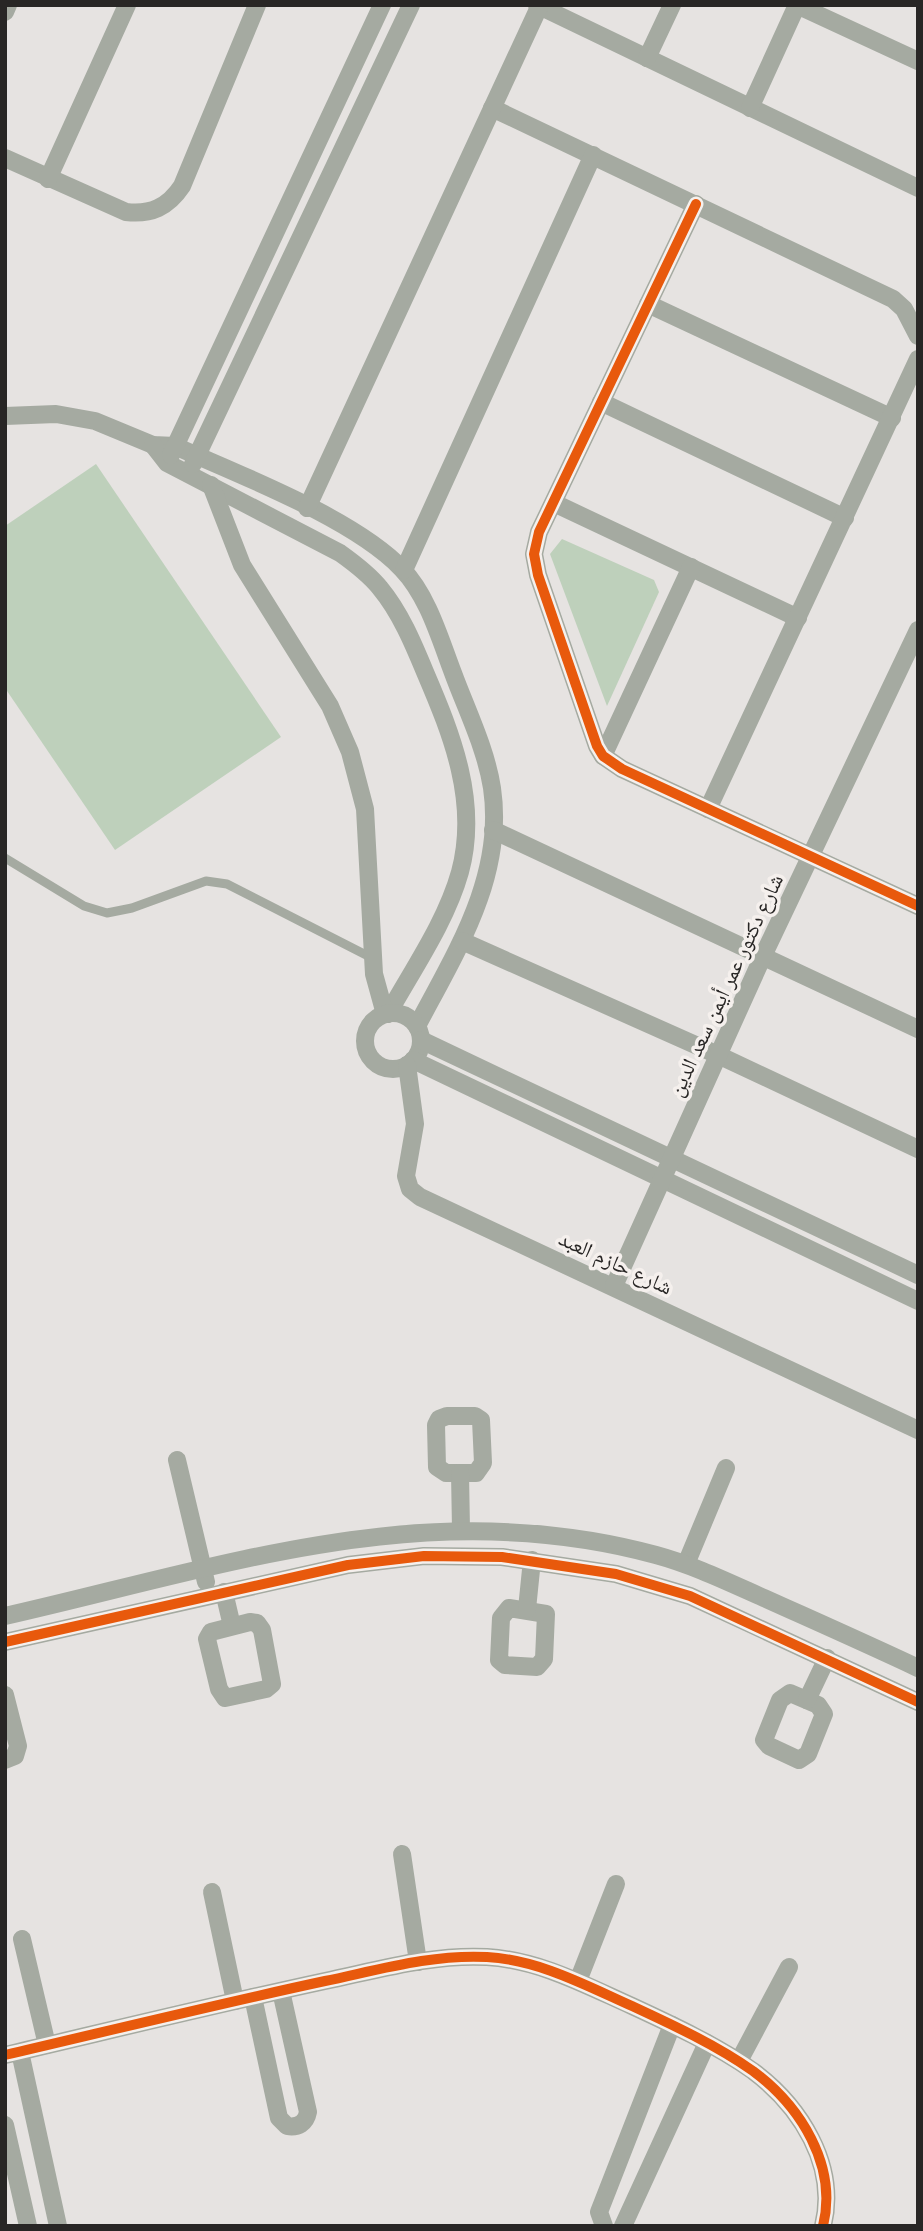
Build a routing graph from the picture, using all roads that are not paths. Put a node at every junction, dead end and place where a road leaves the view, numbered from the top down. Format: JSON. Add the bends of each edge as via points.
{"nodes":[{"id":1,"x":8,"y":5,"type":"edge"},
{"id":2,"x":127,"y":5,"type":"edge"},
{"id":3,"x":257,"y":5,"type":"edge"},
{"id":4,"x":382,"y":5,"type":"edge"},
{"id":5,"x":411,"y":5,"type":"edge"},
{"id":6,"x":672,"y":5,"type":"edge"},
{"id":7,"x":539,"y":6,"type":"edge"},
{"id":8,"x":5,"y":12,"type":"edge"},
{"id":9,"x":647,"y":58,"type":"junction"},
{"id":10,"x":918,"y":61,"type":"edge"},
{"id":11,"x":750,"y":107,"type":"junction"},
{"id":12,"x":492,"y":108,"type":"junction"},
{"id":13,"x":593,"y":155,"type":"junction"},
{"id":14,"x":5,"y":158,"type":"edge"},
{"id":15,"x":48,"y":179,"type":"junction"},
{"id":16,"x":918,"y":188,"type":"edge"},
{"id":17,"x":695,"y":204,"type":"junction"},
{"id":18,"x":648,"y":303,"type":"junction"},
{"id":19,"x":918,"y":336,"type":"edge"},
{"id":20,"x":918,"y":359,"type":"edge"},
{"id":21,"x":601,"y":402,"type":"junction"},
{"id":22,"x":5,"y":416,"type":"edge"},
{"id":23,"x":892,"y":418,"type":"junction"},
{"id":24,"x":153,"y":445,"type":"junction"},
{"id":25,"x":176,"y":446,"type":"junction"},
{"id":26,"x":197,"y":456,"type":"junction"},
{"id":27,"x":167,"y":463,"type":"junction"},
{"id":28,"x":188,"y":474,"type":"junction"},
{"id":29,"x":211,"y":485,"type":"junction"},
{"id":30,"x":554,"y":503,"type":"junction"},
{"id":31,"x":307,"y":508,"type":"junction"},
{"id":32,"x":845,"y":517,"type":"junction"},
{"id":33,"x":691,"y":567,"type":"junction"},
{"id":34,"x":404,"y":570,"type":"junction"},
{"id":35,"x":798,"y":618,"type":"junction"},
{"id":36,"x":918,"y":630,"type":"edge"},
{"id":37,"x":603,"y":755,"type":"junction"},
{"id":38,"x":708,"y":809,"type":"junction"},
{"id":39,"x":493,"y":830,"type":"junction"},
{"id":40,"x":810,"y":857,"type":"junction"},
{"id":41,"x":5,"y":858,"type":"edge"},
{"id":42,"x":917,"y":903,"type":"edge"},
{"id":43,"x":462,"y":941,"type":"junction"},
{"id":44,"x":763,"y":956,"type":"junction"},
{"id":45,"x":373,"y":958,"type":"junction"},
{"id":46,"x":386,"y":1014,"type":"junction"},
{"id":47,"x":918,"y":1028,"type":"edge"},
{"id":48,"x":419,"y":1033,"type":"junction"},
{"id":49,"x":718,"y":1055,"type":"junction"},
{"id":50,"x":410,"y":1063,"type":"junction"},
{"id":51,"x":918,"y":1149,"type":"edge"},
{"id":52,"x":671,"y":1158,"type":"junction"},
{"id":53,"x":662,"y":1179,"type":"junction"},
{"id":54,"x":918,"y":1275,"type":"edge"},
{"id":55,"x":614,"y":1286,"type":"junction"},
{"id":56,"x":918,"y":1301,"type":"edge"},
{"id":57,"x":918,"y":1430,"type":"edge"},
{"id":58,"x":177,"y":1460,"type":"dead end"},
{"id":59,"x":726,"y":1468,"type":"dead end"},
{"id":60,"x":460,"y":1473,"type":"dead end"},
{"id":61,"x":461,"y":1529,"type":"junction"},
{"id":62,"x":533,"y":1560,"type":"junction"},
{"id":63,"x":686,"y":1564,"type":"junction"},
{"id":64,"x":204,"y":1571,"type":"junction"},
{"id":65,"x":216,"y":1593,"type":"junction"},
{"id":66,"x":527,"y":1609,"type":"dead end"},
{"id":67,"x":5,"y":1616,"type":"edge"},
{"id":68,"x":232,"y":1626,"type":"junction"},
{"id":69,"x":5,"y":1642,"type":"edge"},
{"id":70,"x":827,"y":1658,"type":"junction"},
{"id":71,"x":918,"y":1668,"type":"edge"},
{"id":72,"x":5,"y":1695,"type":"edge"},
{"id":73,"x":807,"y":1700,"type":"dead end"},
{"id":74,"x":918,"y":1702,"type":"edge"},
{"id":75,"x":5,"y":1760,"type":"edge"},
{"id":76,"x":402,"y":1854,"type":"dead end"},
{"id":77,"x":616,"y":1884,"type":"dead end"},
{"id":78,"x":212,"y":1892,"type":"dead end"},
{"id":79,"x":22,"y":1939,"type":"dead end"},
{"id":80,"x":418,"y":1962,"type":"junction"},
{"id":81,"x":789,"y":1967,"type":"dead end"},
{"id":82,"x":578,"y":1981,"type":"junction"},
{"id":83,"x":281,"y":1991,"type":"junction"},
{"id":84,"x":253,"y":1997,"type":"junction"},
{"id":85,"x":235,"y":2001,"type":"junction"},
{"id":86,"x":672,"y":2025,"type":"junction"},
{"id":87,"x":707,"y":2043,"type":"junction"},
{"id":88,"x":47,"y":2045,"type":"junction"},
{"id":89,"x":13,"y":2053,"type":"edge"},
{"id":90,"x":739,"y":2062,"type":"junction"},
{"id":91,"x":5,"y":2125,"type":"edge"},
{"id":92,"x":51,"y":2192,"type":"junction"},
{"id":93,"x":22,"y":2199,"type":"junction"},
{"id":94,"x":28,"y":2226,"type":"edge"},
{"id":95,"x":58,"y":2226,"type":"edge"},
{"id":96,"x":604,"y":2226,"type":"edge"},
{"id":97,"x":623,"y":2226,"type":"edge"},
{"id":98,"x":823,"y":2226,"type":"edge"}],
"edges":[{"from":1,"to":8,"type":"street"},
{"from":2,"to":15,"type":"street"},
{"from":3,"to":15,"type":"street","via":[[182,187],[169,203],[149,212],[126,212]]},
{"from":4,"to":25,"type":"street"},
{"from":5,"to":26,"type":"street"},
{"from":6,"to":9,"type":"street"},
{"from":7,"to":9,"type":"street"},
{"from":7,"to":12,"type":"street"},
{"from":9,"to":11,"type":"street"},
{"from":10,"to":11,"type":"street","via":[[797,5]]},
{"from":11,"to":16,"type":"street"},
{"from":12,"to":13,"type":"street"},
{"from":12,"to":31,"type":"street"},
{"from":13,"to":17,"type":"street"},
{"from":13,"to":34,"type":"street"},
{"from":14,"to":15,"type":"street"},
{"from":17,"to":18,"type":"street"},
{"from":17,"to":19,"type":"street","via":[[893,299],[909,315]]},
{"from":18,"to":21,"type":"street"},
{"from":18,"to":23,"type":"street"},
{"from":20,"to":23,"type":"street"},
{"from":21,"to":30,"type":"street"},
{"from":21,"to":32,"type":"street"},
{"from":22,"to":24,"type":"street","via":[[56,414],[95,421]]},
{"from":23,"to":32,"type":"street"},
{"from":24,"to":25,"type":"street"},
{"from":24,"to":27,"type":"street"},
{"from":25,"to":26,"type":"street"},
{"from":25,"to":27,"type":"street"},
{"from":26,"to":28,"type":"street"},
{"from":26,"to":31,"type":"street"},
{"from":27,"to":28,"type":"street"},
{"from":28,"to":29,"type":"street"},
{"from":29,"to":45,"type":"street","via":[[242,565],[330,706],[350,752],[365,809]]},
{"from":29,"to":46,"type":"street","via":[[340,553],[380,587],[417,651],[456,749],[466,809],[460,869],[452,898]]},
{"from":30,"to":33,"type":"street"},
{"from":30,"to":37,"type":"street","via":[[535,543],[535,565]]},
{"from":31,"to":34,"type":"street","via":[[363,538]]},
{"from":32,"to":35,"type":"street"},
{"from":33,"to":35,"type":"street"},
{"from":33,"to":37,"type":"street"},
{"from":34,"to":39,"type":"street","via":[[435,626],[483,751],[492,789]]},
{"from":35,"to":38,"type":"street"},
{"from":36,"to":40,"type":"street","name":"شارع دكتور عمر أيمن سعد الدين"},
{"from":37,"to":38,"type":"street"},
{"from":38,"to":40,"type":"street"},
{"from":39,"to":43,"type":"street","via":[[484,887]]},
{"from":39,"to":44,"type":"street"},
{"from":40,"to":42,"type":"street"},
{"from":40,"to":44,"type":"street","name":"شارع دكتور عمر أيمن سعد الدين"},
{"from":41,"to":45,"type":"lane","via":[[84,906],[107,913],[206,881],[227,884]]},
{"from":43,"to":48,"type":"street"},
{"from":43,"to":49,"type":"street"},
{"from":44,"to":47,"type":"street"},
{"from":44,"to":49,"type":"street","name":"شارع دكتور عمر أيمن سعد الدين"},
{"from":45,"to":46,"type":"street"},
{"from":46,"to":48,"type":"street","via":[[399,1014]]},
{"from":46,"to":50,"type":"street","via":[[370,1026],[368,1054],[392,1069]]},
{"from":48,"to":50,"type":"street"},
{"from":48,"to":52,"type":"street"},
{"from":49,"to":51,"type":"street"},
{"from":49,"to":52,"type":"street","name":"شارع دكتور عمر أيمن سعد الدين"},
{"from":50,"to":53,"type":"street"},
{"from":50,"to":55,"type":"street","name":"شارع حازم العبد","via":[[415,1104],[406,1176],[410,1189]]},
{"from":52,"to":53,"type":"street","name":"شارع دكتور عمر أيمن سعد الدين"},
{"from":52,"to":54,"type":"street"},
{"from":53,"to":55,"type":"street","name":"شارع دكتور عمر أيمن سعد الدين"},
{"from":53,"to":56,"type":"street"},
{"from":55,"to":57,"type":"street","name":"شارع حازم العبد"},
{"from":58,"to":64,"type":"street"},
{"from":59,"to":63,"type":"street"},
{"from":60,"to":61,"type":"street"},
{"from":61,"to":63,"type":"street","via":[[588,1540]]},
{"from":61,"to":64,"type":"street","via":[[341,1540]]},
{"from":62,"to":65,"type":"street","via":[[463,1555],[386,1560]]},
{"from":62,"to":66,"type":"street"},
{"from":62,"to":70,"type":"street","via":[[653,1584],[726,1610]]},
{"from":63,"to":71,"type":"street"},
{"from":64,"to":65,"type":"street"},
{"from":64,"to":67,"type":"street"},
{"from":65,"to":68,"type":"street"},
{"from":65,"to":69,"type":"street"},
{"from":68,"to":68,"type":"street","via":[[211,1632],[207,1639],[225,1698],[266,1689],[273,1681],[260,1626],[253,1622]]},
{"from":70,"to":73,"type":"street"},
{"from":70,"to":74,"type":"street"},
{"from":72,"to":75,"type":"street","via":[[18,1750]]},
{"from":76,"to":80,"type":"street"},
{"from":77,"to":82,"type":"street"},
{"from":78,"to":85,"type":"street"},
{"from":79,"to":88,"type":"street"},
{"from":80,"to":82,"type":"street","via":[[489,1957],[538,1966]]},
{"from":80,"to":83,"type":"street"},
{"from":81,"to":90,"type":"street"},
{"from":82,"to":86,"type":"street"},
{"from":83,"to":84,"type":"street"},
{"from":83,"to":84,"type":"street","via":[[308,2112],[298,2126],[287,2126],[279,2118]]},
{"from":84,"to":85,"type":"street"},
{"from":85,"to":88,"type":"street"},
{"from":86,"to":87,"type":"street"},
{"from":86,"to":96,"type":"street","via":[[599,2211]]},
{"from":87,"to":90,"type":"street"},
{"from":87,"to":97,"type":"street"},
{"from":88,"to":89,"type":"street"},
{"from":89,"to":92,"type":"street"},
{"from":90,"to":98,"type":"street","via":[[766,2081],[808,2131],[824,2174]]},
{"from":91,"to":93,"type":"street"},
{"from":92,"to":93,"type":"street"},
{"from":92,"to":95,"type":"street"},
{"from":93,"to":94,"type":"street"}]}
